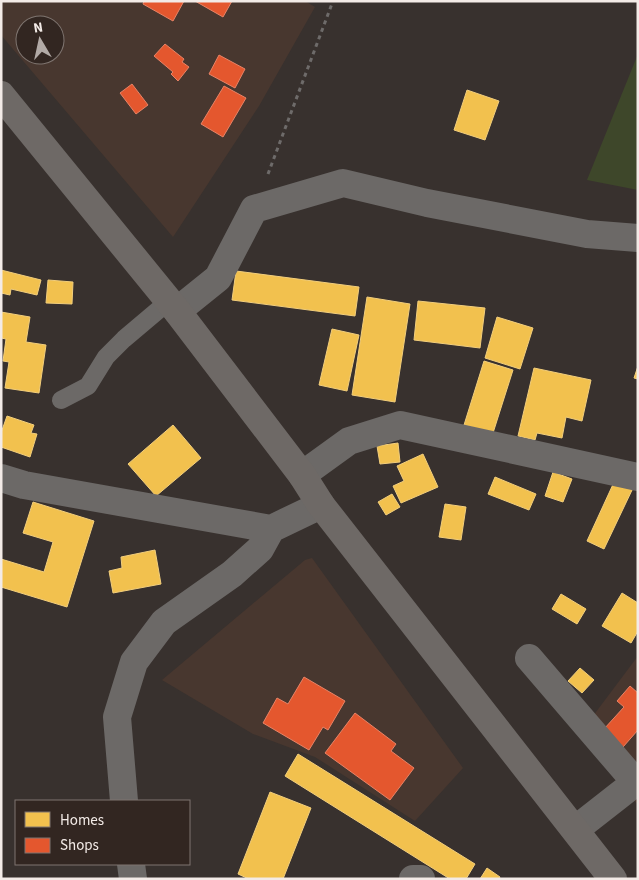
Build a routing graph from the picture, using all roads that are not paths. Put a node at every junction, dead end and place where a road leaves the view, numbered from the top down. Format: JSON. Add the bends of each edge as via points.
{"nodes":[{"id":1,"x":1,"y":95,"type":"edge"},
{"id":2,"x":638,"y":238,"type":"edge"},
{"id":3,"x":173,"y":306,"type":"junction"},
{"id":4,"x":61,"y":400,"type":"dead end"},
{"id":5,"x":302,"y":475,"type":"junction"},
{"id":6,"x":638,"y":477,"type":"edge"},
{"id":7,"x":1,"y":478,"type":"edge"},
{"id":8,"x":321,"y":505,"type":"junction"},
{"id":9,"x":270,"y":529,"type":"junction"},
{"id":10,"x":529,"y":658,"type":"dead end"},
{"id":11,"x":637,"y":784,"type":"edge"},
{"id":12,"x":124,"y":800,"type":"edge"},
{"id":13,"x":576,"y":829,"type":"junction"},
{"id":14,"x":130,"y":865,"type":"edge"},
{"id":15,"x":133,"y":879,"type":"edge"},
{"id":16,"x":413,"y":879,"type":"edge"},
{"id":17,"x":421,"y":879,"type":"edge"},
{"id":18,"x":613,"y":879,"type":"edge"}],
"edges":[{"from":1,"to":3,"type":"main road"},
{"from":2,"to":3,"type":"street","via":[[587,234],[426,203],[343,183],[254,209],[218,278]]},
{"from":3,"to":4,"type":"lane","via":[[124,338],[106,357],[88,386]]},
{"from":3,"to":5,"type":"main road"},
{"from":5,"to":6,"type":"street","via":[[348,441],[400,425]]},
{"from":5,"to":8,"type":"main road"},
{"from":7,"to":9,"type":"street","via":[[24,485]]},
{"from":8,"to":9,"type":"street"},
{"from":8,"to":13,"type":"main road"},
{"from":9,"to":12,"type":"street","via":[[260,549],[232,574],[164,622],[134,662],[117,717]]},
{"from":10,"to":11,"type":"street"},
{"from":11,"to":13,"type":"street"},
{"from":13,"to":18,"type":"main road"},
{"from":14,"to":15,"type":"street"},
{"from":16,"to":17,"type":"street"}]}
